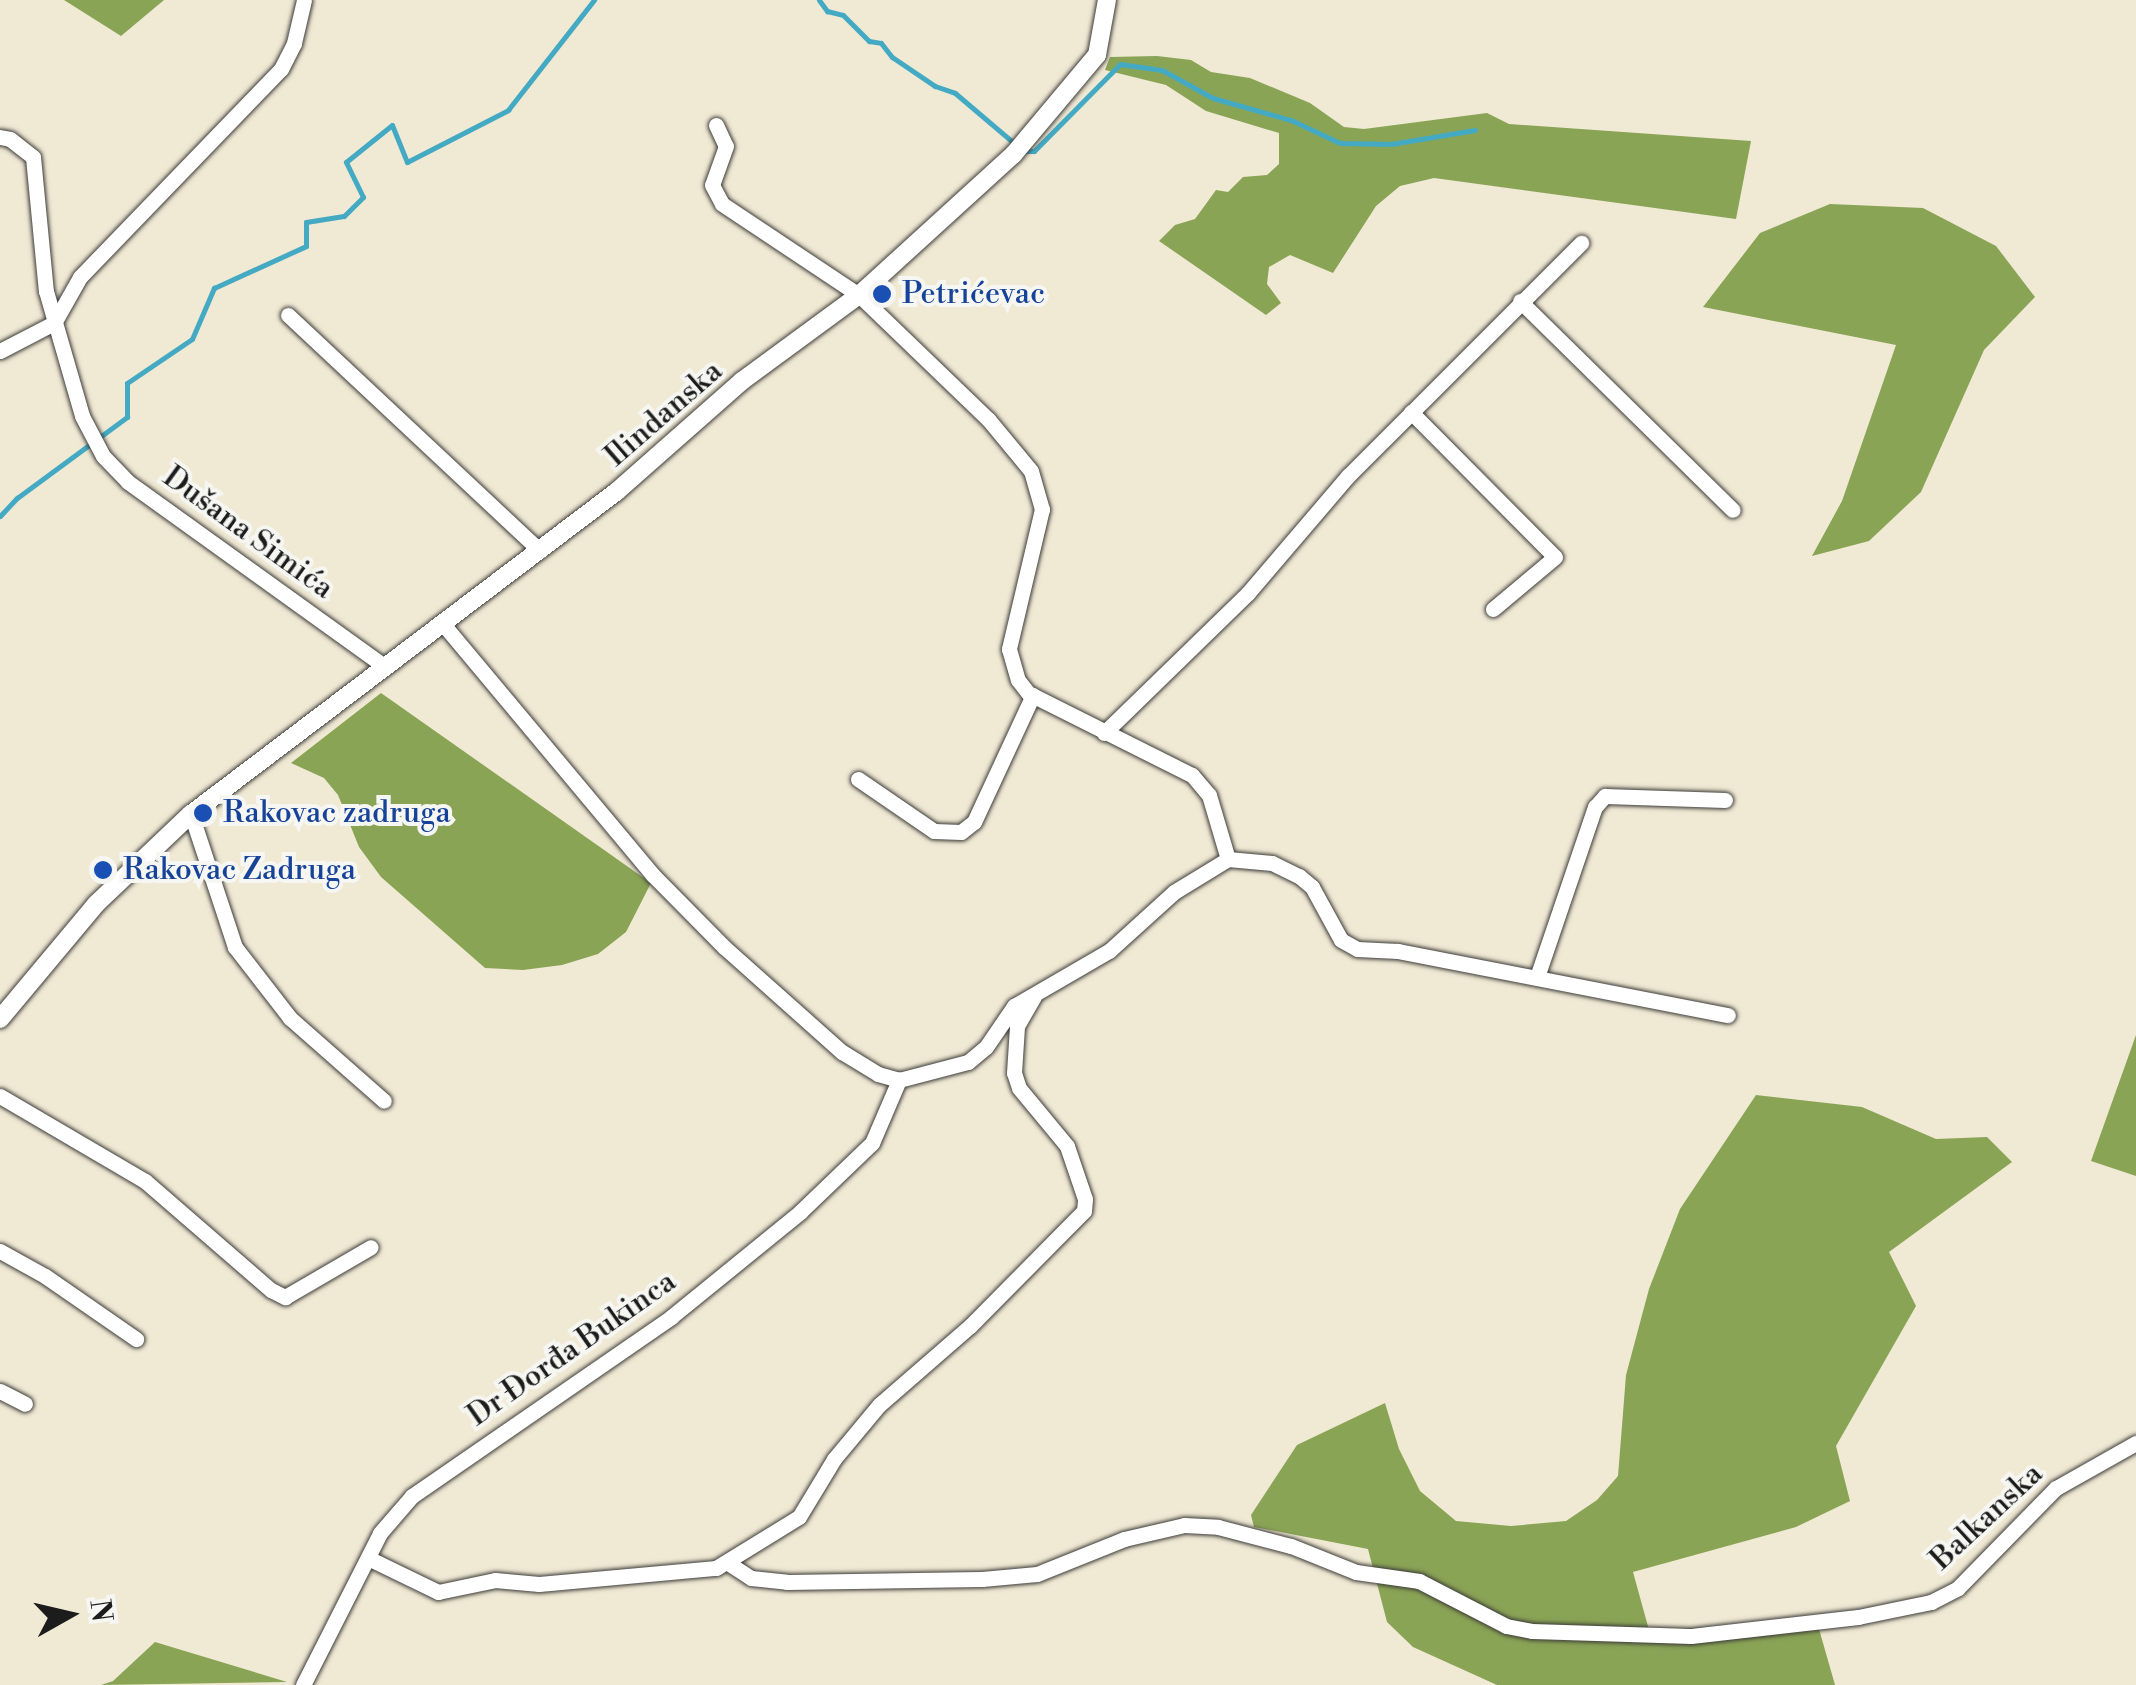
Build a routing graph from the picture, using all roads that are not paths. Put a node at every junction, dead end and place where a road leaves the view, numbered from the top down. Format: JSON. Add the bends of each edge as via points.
{"nodes":[{"id":1,"x":304,"y":0,"type":"edge"},
{"id":2,"x":1107,"y":0,"type":"edge"},
{"id":3,"x":716,"y":125,"type":"dead end"},
{"id":4,"x":0,"y":137,"type":"edge"},
{"id":5,"x":1581,"y":244,"type":"dead end"},
{"id":6,"x":859,"y":296,"type":"junction"},
{"id":7,"x":1520,"y":301,"type":"junction"},
{"id":8,"x":288,"y":315,"type":"dead end"},
{"id":9,"x":54,"y":323,"type":"junction"},
{"id":10,"x":0,"y":351,"type":"edge"},
{"id":11,"x":1411,"y":412,"type":"junction"},
{"id":12,"x":1732,"y":510,"type":"dead end"},
{"id":13,"x":540,"y":551,"type":"junction"},
{"id":14,"x":1493,"y":609,"type":"dead end"},
{"id":15,"x":442,"y":624,"type":"junction"},
{"id":16,"x":385,"y":668,"type":"junction"},
{"id":17,"x":1033,"y":696,"type":"junction"},
{"id":18,"x":1104,"y":733,"type":"junction"},
{"id":19,"x":858,"y":780,"type":"dead end"},
{"id":20,"x":1725,"y":800,"type":"dead end"},
{"id":21,"x":191,"y":814,"type":"junction"},
{"id":22,"x":1228,"y":859,"type":"junction"},
{"id":23,"x":1537,"y":977,"type":"junction"},
{"id":24,"x":1036,"y":993,"type":"junction"},
{"id":25,"x":1728,"y":1015,"type":"dead end"},
{"id":26,"x":0,"y":1019,"type":"edge"},
{"id":27,"x":899,"y":1080,"type":"junction"},
{"id":28,"x":0,"y":1096,"type":"edge"},
{"id":29,"x":384,"y":1101,"type":"dead end"},
{"id":30,"x":371,"y":1248,"type":"dead end"},
{"id":31,"x":0,"y":1252,"type":"edge"},
{"id":32,"x":136,"y":1339,"type":"dead end"},
{"id":33,"x":0,"y":1391,"type":"edge"},
{"id":34,"x":25,"y":1404,"type":"dead end"},
{"id":35,"x":2136,"y":1442,"type":"edge"},
{"id":36,"x":368,"y":1558,"type":"junction"},
{"id":37,"x":728,"y":1563,"type":"junction"},
{"id":38,"x":304,"y":1685,"type":"edge"}],
"edges":[{"from":1,"to":9,"type":"street","via":[[281,68],[80,277]]},
{"from":2,"to":6,"type":"street","name":"Ilindanska","via":[[1097,54],[1028,139]]},
{"from":3,"to":6,"type":"street","via":[[726,146],[712,185],[722,204]]},
{"from":4,"to":9,"type":"street","name":"Dušana Simića","via":[[33,157]]},
{"from":5,"to":7,"type":"street"},
{"from":6,"to":13,"type":"street","name":"Ilindanska","via":[[742,381]]},
{"from":6,"to":17,"type":"street","via":[[988,419],[1037,484],[1041,520],[1008,649],[1018,680]]},
{"from":7,"to":11,"type":"street"},
{"from":7,"to":12,"type":"street"},
{"from":8,"to":13,"type":"street"},
{"from":9,"to":10,"type":"street"},
{"from":9,"to":16,"type":"street","name":"Dušana Simića","via":[[89,434],[103,456],[128,482]]},
{"from":11,"to":14,"type":"street","via":[[1555,556]]},
{"from":11,"to":18,"type":"street","via":[[1248,592]]},
{"from":13,"to":15,"type":"street","name":"Ilindanska"},
{"from":15,"to":16,"type":"street","name":"Ilindanska"},
{"from":15,"to":27,"type":"street","via":[[653,875],[724,947],[842,1052]]},
{"from":16,"to":21,"type":"street","name":"Ilindanska"},
{"from":17,"to":18,"type":"street"},
{"from":17,"to":19,"type":"street","via":[[974,822],[961,832],[934,831]]},
{"from":18,"to":22,"type":"street","via":[[1201,783]]},
{"from":20,"to":23,"type":"street","via":[[1605,796],[1595,807]]},
{"from":21,"to":26,"type":"street","name":"Ilindanska","via":[[96,904]]},
{"from":21,"to":29,"type":"street","via":[[235,946],[290,1018]]},
{"from":22,"to":23,"type":"street","via":[[1272,863],[1300,876],[1348,946]]},
{"from":22,"to":24,"type":"street","via":[[1174,892],[1109,951]]},
{"from":23,"to":25,"type":"street"},
{"from":24,"to":27,"type":"street","via":[[1014,1006],[986,1048],[968,1062]]},
{"from":24,"to":37,"type":"street","via":[[1017,1026],[1014,1073],[1067,1146],[1084,1211],[880,1405],[834,1459],[799,1516]]},
{"from":27,"to":36,"type":"street","name":"Dr Đorđa Bukinca","via":[[872,1143],[851,1166],[671,1316],[412,1496]]},
{"from":28,"to":30,"type":"street","via":[[145,1180],[285,1297]]},
{"from":31,"to":32,"type":"street"},
{"from":33,"to":34,"type":"street"},
{"from":35,"to":37,"type":"street","name":"Balkanska","via":[[2056,1488],[1958,1588],[1932,1602],[1858,1618],[1691,1636],[1506,1626],[1419,1581],[1356,1572],[1218,1527],[1184,1525],[1124,1539],[1037,1574],[982,1579],[787,1582],[751,1578]]},
{"from":36,"to":37,"type":"street","via":[[438,1592],[496,1580],[538,1584]]},
{"from":36,"to":38,"type":"street","name":"Dr Đorđa Bukinca"}]}
